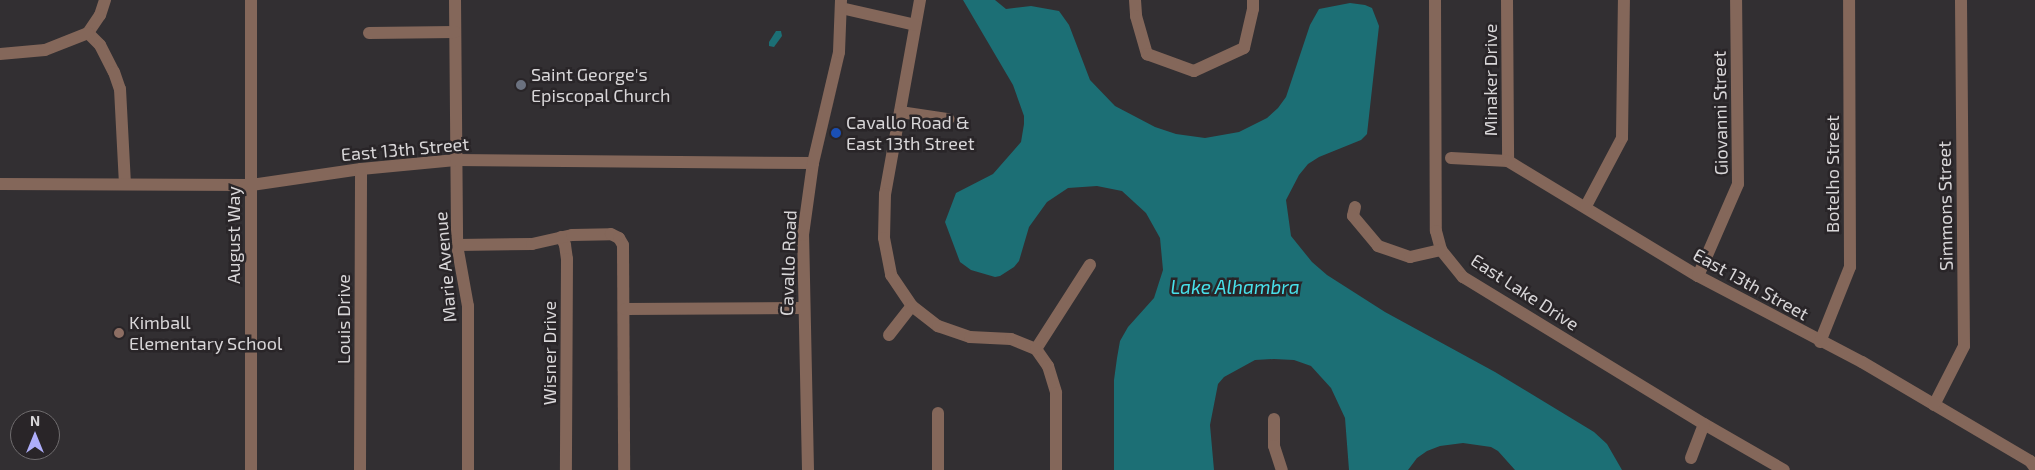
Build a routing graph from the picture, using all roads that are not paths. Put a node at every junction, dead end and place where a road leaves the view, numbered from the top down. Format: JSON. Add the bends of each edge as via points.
{"nodes":[{"id":1,"x":105,"y":0,"type":"edge"},
{"id":2,"x":251,"y":0,"type":"edge"},
{"id":3,"x":454,"y":0,"type":"edge"},
{"id":4,"x":920,"y":0,"type":"edge"},
{"id":5,"x":1135,"y":0,"type":"edge"},
{"id":6,"x":1253,"y":0,"type":"edge"},
{"id":7,"x":1435,"y":0,"type":"edge"},
{"id":8,"x":1508,"y":0,"type":"edge"},
{"id":9,"x":1624,"y":0,"type":"edge"},
{"id":10,"x":1736,"y":0,"type":"edge"},
{"id":11,"x":1849,"y":0,"type":"edge"},
{"id":12,"x":1961,"y":0,"type":"edge"},
{"id":13,"x":841,"y":4,"type":"edge"},
{"id":14,"x":915,"y":25,"type":"junction"},
{"id":15,"x":455,"y":32,"type":"junction"},
{"id":16,"x":88,"y":33,"type":"junction"},
{"id":17,"x":369,"y":33,"type":"dead end"},
{"id":18,"x":0,"y":54,"type":"edge"},
{"id":19,"x":900,"y":112,"type":"junction"},
{"id":20,"x":948,"y":119,"type":"dead end"},
{"id":21,"x":1451,"y":158,"type":"dead end"},
{"id":22,"x":456,"y":160,"type":"junction"},
{"id":23,"x":1508,"y":160,"type":"junction"},
{"id":24,"x":813,"y":163,"type":"junction"},
{"id":25,"x":361,"y":169,"type":"junction"},
{"id":26,"x":0,"y":184,"type":"edge"},
{"id":27,"x":125,"y":184,"type":"junction"},
{"id":28,"x":250,"y":185,"type":"junction"},
{"id":29,"x":1586,"y":206,"type":"junction"},
{"id":30,"x":1354,"y":207,"type":"dead end"},
{"id":31,"x":561,"y":237,"type":"junction"},
{"id":32,"x":457,"y":245,"type":"junction"},
{"id":33,"x":1442,"y":250,"type":"junction"},
{"id":34,"x":1090,"y":264,"type":"dead end"},
{"id":35,"x":1698,"y":276,"type":"junction"},
{"id":36,"x":912,"y":306,"type":"junction"},
{"id":37,"x":803,"y":308,"type":"junction"},
{"id":38,"x":625,"y":309,"type":"junction"},
{"id":39,"x":888,"y":335,"type":"dead end"},
{"id":40,"x":1820,"y":342,"type":"junction"},
{"id":41,"x":1036,"y":349,"type":"junction"},
{"id":42,"x":1934,"y":405,"type":"junction"},
{"id":43,"x":938,"y":412,"type":"dead end"},
{"id":44,"x":1274,"y":419,"type":"dead end"},
{"id":45,"x":1704,"y":424,"type":"junction"},
{"id":46,"x":1691,"y":458,"type":"dead end"},
{"id":47,"x":2033,"y":461,"type":"edge"},
{"id":48,"x":251,"y":470,"type":"edge"},
{"id":49,"x":360,"y":470,"type":"edge"},
{"id":50,"x":468,"y":470,"type":"edge"},
{"id":51,"x":566,"y":470,"type":"edge"},
{"id":52,"x":624,"y":470,"type":"edge"},
{"id":53,"x":808,"y":470,"type":"edge"},
{"id":54,"x":938,"y":470,"type":"edge"},
{"id":55,"x":1056,"y":470,"type":"edge"},
{"id":56,"x":1282,"y":470,"type":"edge"},
{"id":57,"x":1784,"y":470,"type":"edge"}],
"edges":[{"from":1,"to":16,"type":"street"},
{"from":2,"to":28,"type":"street","name":"August Way"},
{"from":3,"to":15,"type":"street","name":"Marie Avenue"},
{"from":4,"to":14,"type":"street"},
{"from":5,"to":6,"type":"street","via":[[1147,54],[1194,72],[1244,48]]},
{"from":7,"to":33,"type":"street","name":"East Lake Drive","via":[[1436,231]]},
{"from":8,"to":23,"type":"street","name":"Minaker Drive"},
{"from":9,"to":29,"type":"street","via":[[1622,138]]},
{"from":10,"to":35,"type":"street","name":"Giovanni Street","via":[[1738,184]]},
{"from":11,"to":40,"type":"street","name":"Botelho Street","via":[[1850,267]]},
{"from":12,"to":42,"type":"street","name":"Simmons Street","via":[[1964,346]]},
{"from":13,"to":14,"type":"street"},
{"from":13,"to":24,"type":"street","name":"Cavallo Road","via":[[839,52]]},
{"from":14,"to":19,"type":"street"},
{"from":15,"to":17,"type":"street"},
{"from":15,"to":22,"type":"street","name":"Marie Avenue"},
{"from":16,"to":18,"type":"street","via":[[46,50]]},
{"from":16,"to":27,"type":"street","via":[[100,45],[120,89]]},
{"from":19,"to":20,"type":"street"},
{"from":19,"to":36,"type":"street","via":[[885,194],[884,238],[891,275]]},
{"from":21,"to":23,"type":"street","name":"East 13th Street"},
{"from":22,"to":24,"type":"street","name":"East 13th Street"},
{"from":22,"to":25,"type":"street","name":"East 13th Street"},
{"from":22,"to":32,"type":"street","name":"Marie Avenue"},
{"from":23,"to":29,"type":"street","name":"East 13th Street"},
{"from":24,"to":37,"type":"street","name":"Cavallo Road","via":[[803,235]]},
{"from":25,"to":28,"type":"street","name":"East 13th Street"},
{"from":25,"to":49,"type":"street","name":"Louis Drive"},
{"from":26,"to":27,"type":"street","name":"East 13th Street"},
{"from":27,"to":28,"type":"street","name":"East 13th Street"},
{"from":28,"to":48,"type":"street","name":"August Way"},
{"from":29,"to":35,"type":"street","name":"East 13th Street"},
{"from":30,"to":33,"type":"street","via":[[1353,216],[1378,246],[1410,257]]},
{"from":31,"to":32,"type":"street","via":[[532,244]]},
{"from":31,"to":38,"type":"street","via":[[611,234],[619,238],[624,245]]},
{"from":31,"to":51,"type":"street","name":"Wisner Drive","via":[[567,259]]},
{"from":32,"to":50,"type":"street","name":"Marie Avenue","via":[[468,306]]},
{"from":33,"to":45,"type":"street","name":"East Lake Drive","via":[[1463,276]]},
{"from":34,"to":41,"type":"street"},
{"from":35,"to":40,"type":"street","name":"East 13th Street"},
{"from":36,"to":39,"type":"street"},
{"from":36,"to":41,"type":"street","via":[[938,326],[970,337],[1011,339]]},
{"from":37,"to":38,"type":"street"},
{"from":37,"to":53,"type":"street","name":"Cavallo Road"},
{"from":38,"to":52,"type":"street"},
{"from":40,"to":42,"type":"street","name":"East 13th Street","via":[[1862,362]]},
{"from":41,"to":55,"type":"street","via":[[1048,366],[1056,393]]},
{"from":42,"to":47,"type":"street","name":"East 13th Street"},
{"from":43,"to":54,"type":"street"},
{"from":44,"to":56,"type":"street","via":[[1274,446]]},
{"from":45,"to":46,"type":"street"},
{"from":45,"to":57,"type":"street","name":"East Lake Drive"}]}
